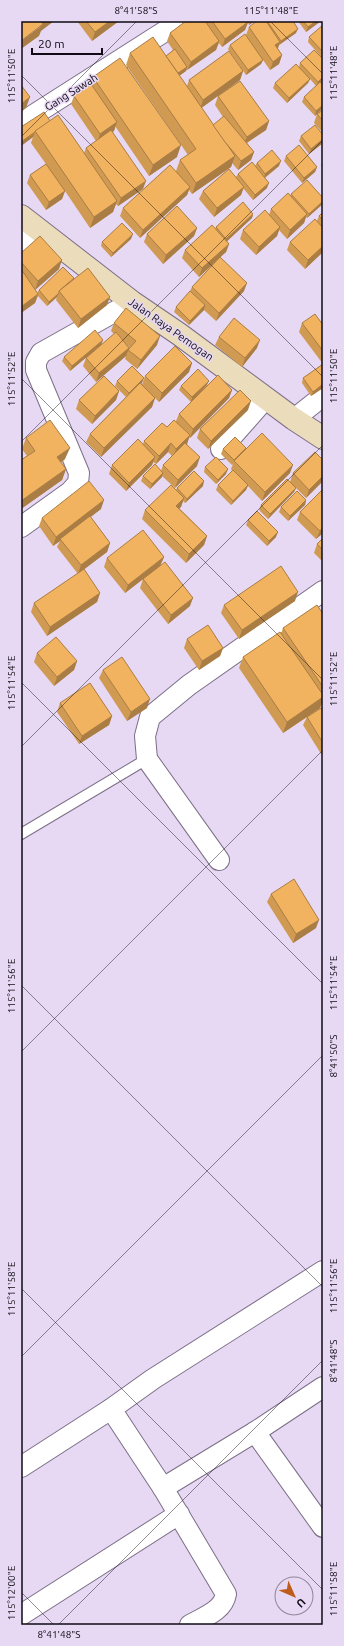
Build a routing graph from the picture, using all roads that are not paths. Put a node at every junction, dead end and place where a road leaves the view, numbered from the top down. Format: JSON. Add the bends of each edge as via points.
{"nodes":[{"id":1,"x":181,"y":21,"type":"edge"},
{"id":2,"x":21,"y":123,"type":"edge"},
{"id":3,"x":26,"y":228,"type":"edge"},
{"id":4,"x":132,"y":302,"type":"junction"},
{"id":5,"x":323,"y":396,"type":"edge"},
{"id":6,"x":266,"y":398,"type":"junction"},
{"id":7,"x":294,"y":419,"type":"junction"},
{"id":8,"x":323,"y":438,"type":"edge"},
{"id":9,"x":221,"y":449,"type":"edge"},
{"id":10,"x":21,"y":528,"type":"edge"},
{"id":11,"x":323,"y":591,"type":"edge"},
{"id":12,"x":147,"y":759,"type":"junction"},
{"id":13,"x":21,"y":834,"type":"edge"},
{"id":14,"x":220,"y":860,"type":"dead end"},
{"id":15,"x":323,"y":1271,"type":"edge"},
{"id":16,"x":323,"y":1387,"type":"edge"},
{"id":17,"x":111,"y":1409,"type":"junction"},
{"id":18,"x":255,"y":1432,"type":"junction"},
{"id":19,"x":21,"y":1467,"type":"edge"},
{"id":20,"x":163,"y":1488,"type":"junction"},
{"id":21,"x":318,"y":1507,"type":"edge"},
{"id":22,"x":179,"y":1514,"type":"junction"},
{"id":23,"x":323,"y":1527,"type":"edge"},
{"id":24,"x":21,"y":1615,"type":"edge"},
{"id":25,"x":190,"y":1625,"type":"edge"}],
"edges":[{"from":1,"to":2,"type":"street","name":"Gang Sawah"},
{"from":3,"to":4,"type":"street","name":"Jalan Raya Pemogan"},
{"from":4,"to":6,"type":"street","name":"Jalan Raya Pemogan"},
{"from":4,"to":10,"type":"street","via":[[41,353],[36,362],[36,370],[79,473],[78,483],[70,492]]},
{"from":5,"to":7,"type":"street"},
{"from":6,"to":7,"type":"street","name":"Jalan Raya Pemogan"},
{"from":6,"to":9,"type":"street"},
{"from":7,"to":8,"type":"street","name":"Jalan Raya Pemogan"},
{"from":11,"to":12,"type":"street","via":[[190,685],[150,717],[145,736]]},
{"from":12,"to":13,"type":"lane"},
{"from":12,"to":14,"type":"street"},
{"from":15,"to":17,"type":"street","via":[[153,1379]]},
{"from":16,"to":18,"type":"street"},
{"from":17,"to":19,"type":"street"},
{"from":17,"to":20,"type":"street"},
{"from":18,"to":20,"type":"street"},
{"from":18,"to":21,"type":"street"},
{"from":20,"to":22,"type":"street"},
{"from":21,"to":23,"type":"street"},
{"from":22,"to":24,"type":"street"},
{"from":22,"to":25,"type":"street","via":[[226,1594],[225,1602],[220,1608]]}]}
